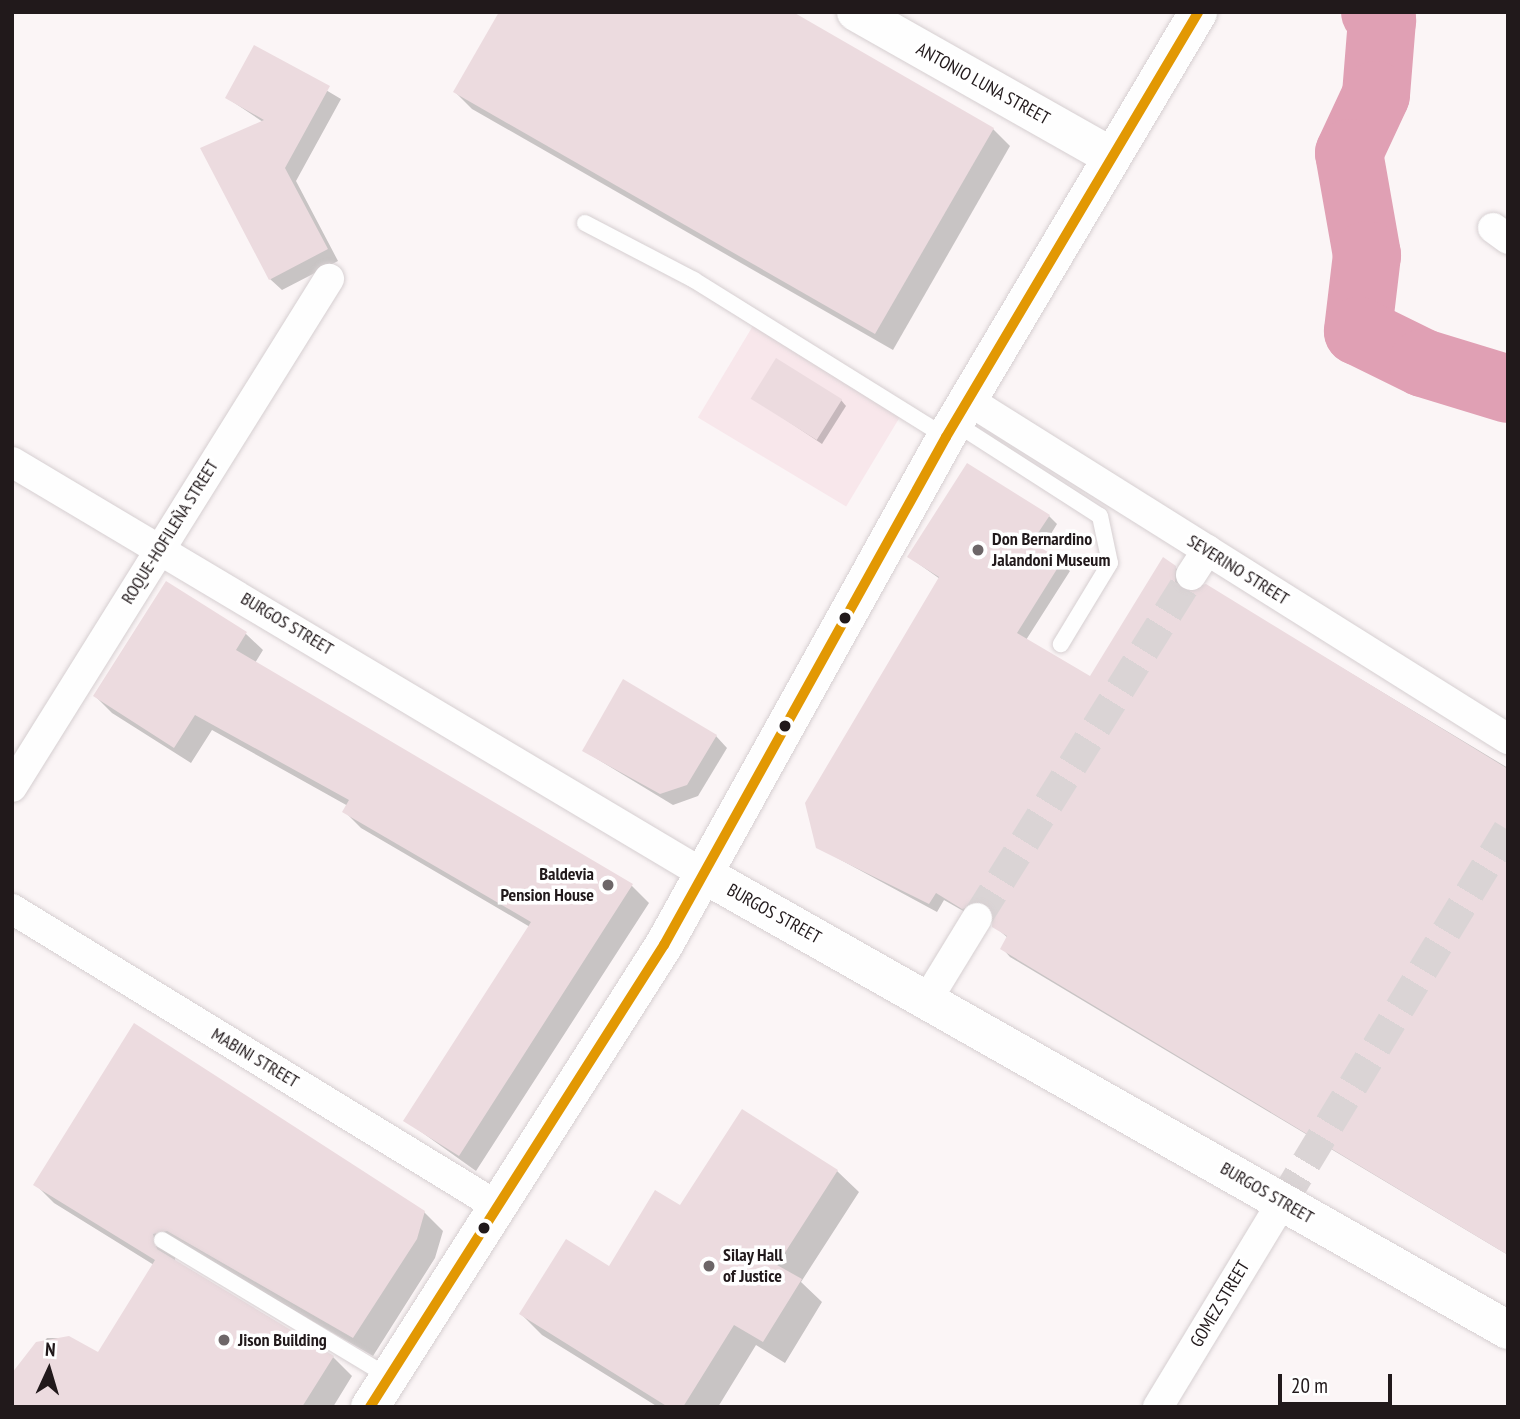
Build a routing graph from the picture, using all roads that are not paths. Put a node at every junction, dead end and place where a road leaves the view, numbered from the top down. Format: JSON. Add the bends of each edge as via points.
{"nodes":[{"id":1,"x":856,"y":12,"type":"edge"},
{"id":2,"x":1198,"y":12,"type":"edge"},
{"id":3,"x":1111,"y":156,"type":"junction"},
{"id":4,"x":585,"y":223,"type":"dead end"},
{"id":5,"x":329,"y":279,"type":"dead end"},
{"id":6,"x":956,"y":420,"type":"junction"},
{"id":7,"x":12,"y":462,"type":"edge"},
{"id":8,"x":160,"y":547,"type":"junction"},
{"id":9,"x":1061,"y":644,"type":"dead end"},
{"id":10,"x":1508,"y":738,"type":"edge"},
{"id":11,"x":12,"y":787,"type":"edge"},
{"id":12,"x":705,"y":875,"type":"junction"},
{"id":13,"x":12,"y":909,"type":"edge"},
{"id":14,"x":978,"y":918,"type":"tunnel mouth"},
{"id":15,"x":927,"y":1000,"type":"junction"},
{"id":16,"x":1283,"y":1201,"type":"junction"},
{"id":17,"x":497,"y":1206,"type":"junction"},
{"id":18,"x":162,"y":1240,"type":"dead end"},
{"id":19,"x":1508,"y":1329,"type":"edge"},
{"id":20,"x":379,"y":1392,"type":"edge"},
{"id":21,"x":1158,"y":1407,"type":"edge"}],
"edges":[{"from":1,"to":3,"type":"main road","name":"ANTONIO LUNA STREET"},
{"from":2,"to":3,"type":"main road"},
{"from":3,"to":6,"type":"main road"},
{"from":4,"to":6,"type":"lane"},
{"from":5,"to":8,"type":"street","name":"ROQUE-HOFILEÑA STREET"},
{"from":6,"to":9,"type":"lane","via":[[1101,516],[1110,563]]},
{"from":6,"to":10,"type":"street","name":"SEVERINO STREET"},
{"from":6,"to":12,"type":"main road"},
{"from":7,"to":8,"type":"street","name":"BURGOS STREET"},
{"from":8,"to":11,"type":"street","name":"ROQUE-HOFILEÑA STREET"},
{"from":8,"to":12,"type":"street","name":"BURGOS STREET"},
{"from":12,"to":15,"type":"main road","name":"BURGOS STREET"},
{"from":12,"to":17,"type":"main road"},
{"from":13,"to":17,"type":"street","name":"MABINI STREET"},
{"from":14,"to":15,"type":"street"},
{"from":15,"to":16,"type":"main road","name":"BURGOS STREET"},
{"from":16,"to":19,"type":"main road","name":"BURGOS STREET"},
{"from":16,"to":21,"type":"street","name":"GOMEZ STREET"},
{"from":17,"to":20,"type":"main road"},
{"from":18,"to":20,"type":"lane"}]}
